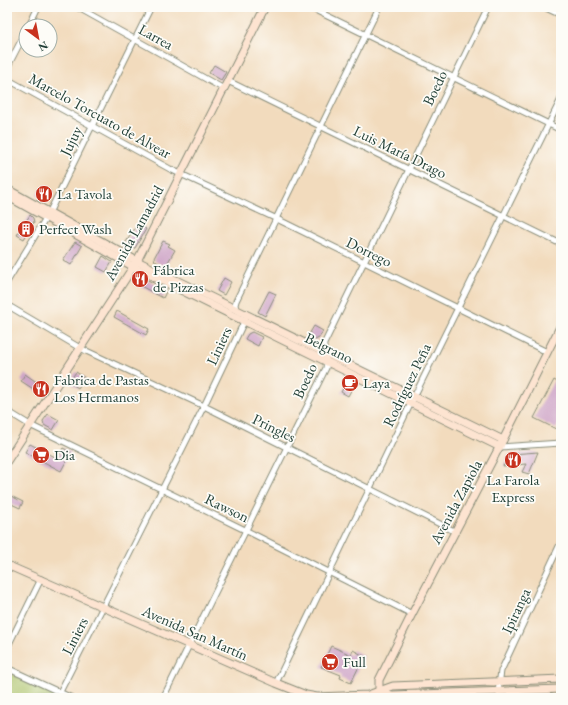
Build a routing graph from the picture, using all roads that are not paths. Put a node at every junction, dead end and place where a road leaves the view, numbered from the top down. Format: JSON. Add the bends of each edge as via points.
{"nodes":[{"id":1,"x":38,"y":7,"type":"edge"},
{"id":2,"x":77,"y":7,"type":"edge"},
{"id":3,"x":151,"y":7,"type":"edge"},
{"id":4,"x":265,"y":7,"type":"edge"},
{"id":5,"x":309,"y":7,"type":"edge"},
{"id":6,"x":379,"y":7,"type":"edge"},
{"id":7,"x":488,"y":7,"type":"edge"},
{"id":8,"x":544,"y":7,"type":"edge"},
{"id":9,"x":561,"y":15,"type":"edge"},
{"id":10,"x":33,"y":18,"type":"edge"},
{"id":11,"x":364,"y":35,"type":"junction"},
{"id":12,"x":135,"y":39,"type":"junction"},
{"id":13,"x":18,"y":47,"type":"edge"},
{"id":14,"x":7,"y":68,"type":"edge"},
{"id":15,"x":7,"y":78,"type":"edge"},
{"id":16,"x":453,"y":78,"type":"junction"},
{"id":17,"x":228,"y":81,"type":"junction"},
{"id":18,"x":224,"y":89,"type":"junction"},
{"id":19,"x":561,"y":99,"type":"edge"},
{"id":20,"x":549,"y":124,"type":"junction"},
{"id":21,"x":92,"y":126,"type":"junction"},
{"id":22,"x":321,"y":127,"type":"junction"},
{"id":23,"x":561,"y":130,"type":"edge"},
{"id":24,"x":408,"y":170,"type":"junction"},
{"id":25,"x":181,"y":174,"type":"junction"},
{"id":26,"x":7,"y":189,"type":"edge"},
{"id":27,"x":7,"y":196,"type":"edge"},
{"id":28,"x":48,"y":215,"type":"junction"},
{"id":29,"x":503,"y":216,"type":"junction"},
{"id":30,"x":277,"y":220,"type":"junction"},
{"id":31,"x":561,"y":244,"type":"edge"},
{"id":32,"x":363,"y":262,"type":"junction"},
{"id":33,"x":136,"y":264,"type":"junction"},
{"id":34,"x":7,"y":282,"type":"edge"},
{"id":35,"x":7,"y":306,"type":"edge"},
{"id":36,"x":458,"y":308,"type":"junction"},
{"id":37,"x":236,"y":310,"type":"junction"},
{"id":38,"x":242,"y":320,"type":"junction"},
{"id":39,"x":561,"y":325,"type":"edge"},
{"id":40,"x":80,"y":348,"type":"junction"},
{"id":41,"x":547,"y":352,"type":"junction"},
{"id":42,"x":325,"y":353,"type":"junction"},
{"id":43,"x":327,"y":362,"type":"junction"},
{"id":44,"x":413,"y":400,"type":"junction"},
{"id":45,"x":204,"y":406,"type":"junction"},
{"id":46,"x":7,"y":411,"type":"edge"},
{"id":47,"x":30,"y":425,"type":"junction"},
{"id":48,"x":561,"y":442,"type":"edge"},
{"id":49,"x":502,"y":444,"type":"junction"},
{"id":50,"x":286,"y":447,"type":"junction"},
{"id":51,"x":7,"y":461,"type":"edge"},
{"id":52,"x":370,"y":489,"type":"junction"},
{"id":53,"x":161,"y":490,"type":"junction"},
{"id":54,"x":245,"y":530,"type":"junction"},
{"id":55,"x":456,"y":532,"type":"junction"},
{"id":56,"x":561,"y":542,"type":"edge"},
{"id":57,"x":7,"y":565,"type":"edge"},
{"id":58,"x":329,"y":572,"type":"junction"},
{"id":59,"x":41,"y":579,"type":"junction"},
{"id":60,"x":104,"y":607,"type":"junction"},
{"id":61,"x":412,"y":614,"type":"junction"},
{"id":62,"x":189,"y":644,"type":"junction"},
{"id":63,"x":7,"y":648,"type":"edge"},
{"id":64,"x":7,"y":668,"type":"edge"},
{"id":65,"x":561,"y":679,"type":"edge"},
{"id":66,"x":499,"y":682,"type":"junction"},
{"id":67,"x":276,"y":683,"type":"junction"},
{"id":68,"x":561,"y":689,"type":"edge"},
{"id":69,"x":60,"y":692,"type":"junction"},
{"id":70,"x":379,"y":692,"type":"junction"},
{"id":71,"x":498,"y":692,"type":"junction"},
{"id":72,"x":72,"y":698,"type":"edge"},
{"id":73,"x":163,"y":698,"type":"edge"}],
"edges":[{"from":1,"to":10,"type":"street"},
{"from":2,"to":12,"type":"street","name":"Larrea"},
{"from":3,"to":12,"type":"street","name":"Jujuy"},
{"from":4,"to":17,"type":"main road","name":"Avenida Lamadrid"},
{"from":5,"to":11,"type":"street"},
{"from":6,"to":11,"type":"street","name":"Liniers"},
{"from":7,"to":16,"type":"street","name":"Boedo"},
{"from":8,"to":9,"type":"street"},
{"from":11,"to":16,"type":"street"},
{"from":11,"to":22,"type":"street","name":"Liniers"},
{"from":12,"to":18,"type":"street","name":"Larrea"},
{"from":12,"to":21,"type":"street","name":"Jujuy"},
{"from":13,"to":14,"type":"street"},
{"from":15,"to":21,"type":"street","name":"Marcelo Torcuato de Alvear"},
{"from":16,"to":20,"type":"street"},
{"from":16,"to":24,"type":"street","name":"Boedo"},
{"from":17,"to":18,"type":"main road","name":"Avenida Lamadrid"},
{"from":17,"to":22,"type":"street","name":"Luis María Drago"},
{"from":18,"to":25,"type":"main road","name":"Avenida Lamadrid"},
{"from":19,"to":20,"type":"street","name":"Rodríguez Peña"},
{"from":20,"to":23,"type":"street"},
{"from":20,"to":29,"type":"street","name":"Rodríguez Peña"},
{"from":21,"to":25,"type":"street","name":"Marcelo Torcuato de Alvear"},
{"from":21,"to":28,"type":"street","name":"Jujuy"},
{"from":22,"to":24,"type":"street","name":"Luis María Drago"},
{"from":22,"to":30,"type":"street","name":"Liniers"},
{"from":24,"to":29,"type":"street","name":"Luis María Drago"},
{"from":24,"to":32,"type":"street","name":"Boedo"},
{"from":25,"to":30,"type":"street","name":"Dorrego"},
{"from":25,"to":33,"type":"main road","name":"Avenida Lamadrid"},
{"from":26,"to":28,"type":"main road"},
{"from":27,"to":28,"type":"main road"},
{"from":28,"to":33,"type":"main road"},
{"from":28,"to":34,"type":"street","name":"Jujuy"},
{"from":29,"to":31,"type":"street","name":"Luis María Drago"},
{"from":29,"to":36,"type":"street","name":"Rodríguez Peña"},
{"from":30,"to":32,"type":"street","name":"Dorrego"},
{"from":30,"to":37,"type":"street","name":"Liniers","via":[[236,301]]},
{"from":32,"to":36,"type":"street","name":"Dorrego"},
{"from":32,"to":42,"type":"street","name":"Boedo","via":[[324,344]]},
{"from":33,"to":37,"type":"main road","name":"Belgrano"},
{"from":33,"to":38,"type":"main road","name":"Belgrano"},
{"from":33,"to":40,"type":"main road","name":"Avenida Lamadrid"},
{"from":35,"to":40,"type":"street","name":"Pringles"},
{"from":36,"to":41,"type":"street","name":"Dorrego"},
{"from":36,"to":44,"type":"street","name":"Rodríguez Peña"},
{"from":37,"to":38,"type":"street","name":"Liniers"},
{"from":37,"to":42,"type":"main road","name":"Belgrano"},
{"from":38,"to":43,"type":"main road","name":"Belgrano"},
{"from":38,"to":45,"type":"street","name":"Liniers","via":[[242,326]]},
{"from":39,"to":41,"type":"main road","name":"Avenida Zapiola"},
{"from":40,"to":45,"type":"street","name":"Pringles"},
{"from":40,"to":47,"type":"main road","name":"Avenida Lamadrid"},
{"from":41,"to":49,"type":"main road","name":"Avenida Zapiola"},
{"from":42,"to":43,"type":"street","name":"Boedo"},
{"from":42,"to":44,"type":"main road","name":"Belgrano"},
{"from":43,"to":44,"type":"main road","name":"Belgrano"},
{"from":43,"to":50,"type":"street","name":"Boedo"},
{"from":44,"to":49,"type":"main road","name":"Belgrano"},
{"from":44,"to":52,"type":"street","name":"Rodríguez Peña"},
{"from":45,"to":50,"type":"street","name":"Pringles"},
{"from":45,"to":53,"type":"street","name":"Liniers"},
{"from":46,"to":47,"type":"street","name":"Rawson"},
{"from":47,"to":51,"type":"main road","name":"Avenida Lamadrid"},
{"from":47,"to":53,"type":"street","name":"Rawson"},
{"from":48,"to":49,"type":"street","name":"Belgrano","via":[[514,446]]},
{"from":49,"to":55,"type":"main road","name":"Avenida Zapiola"},
{"from":50,"to":52,"type":"street","name":"Pringles"},
{"from":50,"to":54,"type":"street","name":"Boedo"},
{"from":52,"to":55,"type":"street","name":"Pringles"},
{"from":52,"to":58,"type":"street","name":"Rodríguez Peña"},
{"from":53,"to":54,"type":"street","name":"Rawson"},
{"from":53,"to":60,"type":"street","name":"Liniers"},
{"from":54,"to":58,"type":"street","name":"Rawson"},
{"from":54,"to":62,"type":"street","name":"Boedo"},
{"from":55,"to":61,"type":"main road","name":"Avenida Zapiola"},
{"from":56,"to":66,"type":"street","name":"Ipiranga","via":[[501,670]]},
{"from":57,"to":59,"type":"main road","name":"Avenida San Martín"},
{"from":58,"to":61,"type":"street","name":"Rawson"},
{"from":58,"to":67,"type":"street","name":"Rodríguez Peña"},
{"from":59,"to":60,"type":"main road","name":"Avenida San Martín"},
{"from":59,"to":63,"type":"street"},
{"from":60,"to":62,"type":"main road","name":"Avenida San Martín"},
{"from":60,"to":69,"type":"street","name":"Liniers"},
{"from":61,"to":70,"type":"main road","name":"Avenida Zapiola","via":[[379,680]]},
{"from":62,"to":67,"type":"main road","name":"Avenida San Martín"},
{"from":62,"to":73,"type":"street","name":"Boedo"},
{"from":64,"to":69,"type":"street"},
{"from":65,"to":66,"type":"main road","name":"Avenida San Martín"},
{"from":66,"to":70,"type":"main road","name":"Avenida San Martín","via":[[393,686]]},
{"from":66,"to":71,"type":"street","name":"Ipiranga"},
{"from":67,"to":70,"type":"main road","name":"Avenida San Martín","via":[[311,697],[368,695]]},
{"from":68,"to":71,"type":"main road","name":"Avenida San Martín"},
{"from":69,"to":72,"type":"street"},
{"from":70,"to":71,"type":"main road","name":"Avenida San Martín","via":[[392,695]]}]}
